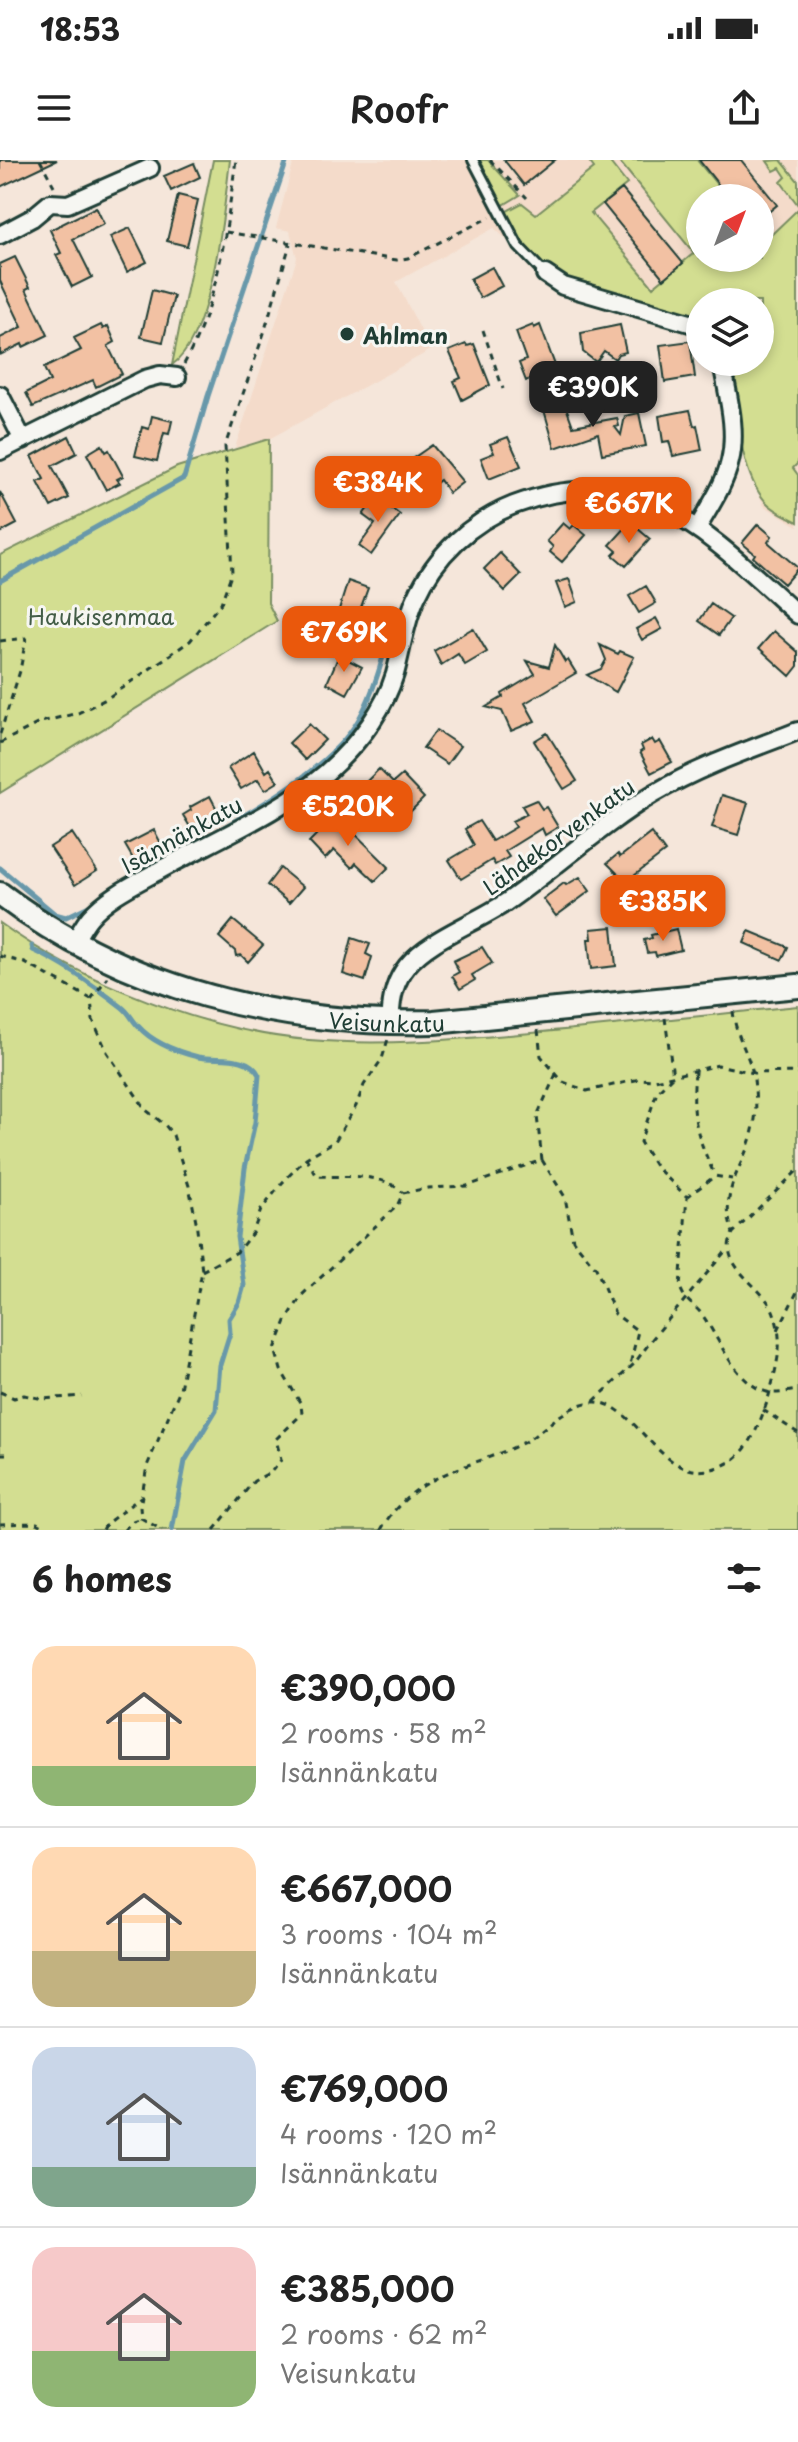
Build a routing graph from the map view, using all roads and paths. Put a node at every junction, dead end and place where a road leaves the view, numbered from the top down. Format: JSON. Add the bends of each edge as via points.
{"nodes":[{"id":1,"x":40,"y":160,"type":"edge"},
{"id":2,"x":236,"y":160,"type":"edge"},
{"id":3,"x":473,"y":160,"type":"edge"},
{"id":4,"x":490,"y":160,"type":"edge"},
{"id":5,"x":150,"y":168,"type":"dead end"},
{"id":6,"x":54,"y":198,"type":"junction"},
{"id":7,"x":527,"y":198,"type":"dead end"},
{"id":8,"x":499,"y":213,"type":"junction"},
{"id":9,"x":226,"y":232,"type":"junction"},
{"id":10,"x":0,"y":235,"type":"edge"},
{"id":11,"x":290,"y":244,"type":"junction"},
{"id":12,"x":545,"y":274,"type":"joint"},
{"id":13,"x":686,"y":322,"type":"edge"},
{"id":14,"x":483,"y":330,"type":"dead end"},
{"id":15,"x":724,"y":376,"type":"edge"},
{"id":16,"x":177,"y":377,"type":"joint"},
{"id":17,"x":503,"y":389,"type":"dead end"},
{"id":18,"x":0,"y":395,"type":"edge"},
{"id":19,"x":23,"y":440,"type":"junction"},
{"id":20,"x":0,"y":451,"type":"edge"},
{"id":21,"x":698,"y":527,"type":"junction"},
{"id":22,"x":798,"y":615,"type":"edge"},
{"id":23,"x":0,"y":641,"type":"edge"},
{"id":24,"x":798,"y":731,"type":"edge"},
{"id":25,"x":0,"y":734,"type":"edge"},
{"id":26,"x":0,"y":743,"type":"edge"},
{"id":27,"x":0,"y":894,"type":"edge"},
{"id":28,"x":74,"y":942,"type":"junction"},
{"id":29,"x":0,"y":956,"type":"edge"},
{"id":30,"x":798,"y":986,"type":"edge"},
{"id":31,"x":97,"y":991,"type":"dead end"},
{"id":32,"x":724,"y":993,"type":"junction"},
{"id":33,"x":91,"y":999,"type":"junction"},
{"id":34,"x":664,"y":1011,"type":"dead end"},
{"id":35,"x":537,"y":1023,"type":"dead end"},
{"id":36,"x":390,"y":1029,"type":"junction"},
{"id":37,"x":695,"y":1072,"type":"junction"},
{"id":38,"x":798,"y":1072,"type":"edge"},
{"id":39,"x":754,"y":1073,"type":"junction"},
{"id":40,"x":556,"y":1074,"type":"junction"},
{"id":41,"x":673,"y":1076,"type":"junction"},
{"id":42,"x":306,"y":1158,"type":"junction"},
{"id":43,"x":542,"y":1160,"type":"junction"},
{"id":44,"x":798,"y":1170,"type":"edge"},
{"id":45,"x":715,"y":1176,"type":"junction"},
{"id":46,"x":734,"y":1180,"type":"junction"},
{"id":47,"x":403,"y":1193,"type":"junction"},
{"id":48,"x":687,"y":1197,"type":"junction"},
{"id":49,"x":733,"y":1233,"type":"junction"},
{"id":50,"x":728,"y":1248,"type":"junction"},
{"id":51,"x":202,"y":1271,"type":"junction"},
{"id":52,"x":798,"y":1290,"type":"edge"},
{"id":53,"x":685,"y":1300,"type":"junction"},
{"id":54,"x":778,"y":1330,"type":"junction"},
{"id":55,"x":629,"y":1369,"type":"junction"},
{"id":56,"x":798,"y":1390,"type":"edge"},
{"id":57,"x":0,"y":1392,"type":"edge"},
{"id":58,"x":768,"y":1393,"type":"junction"},
{"id":59,"x":82,"y":1396,"type":"dead end"},
{"id":60,"x":594,"y":1402,"type":"junction"},
{"id":61,"x":763,"y":1410,"type":"junction"},
{"id":62,"x":798,"y":1433,"type":"edge"},
{"id":63,"x":0,"y":1454,"type":"edge"},
{"id":64,"x":6,"y":1454,"type":"dead end"},
{"id":65,"x":142,"y":1496,"type":"junction"},
{"id":66,"x":141,"y":1518,"type":"junction"},
{"id":67,"x":0,"y":1524,"type":"edge"},
{"id":68,"x":51,"y":1530,"type":"edge"},
{"id":69,"x":103,"y":1530,"type":"edge"},
{"id":70,"x":124,"y":1530,"type":"edge"},
{"id":71,"x":162,"y":1530,"type":"edge"},
{"id":72,"x":214,"y":1530,"type":"edge"},
{"id":73,"x":381,"y":1530,"type":"edge"}],
"edges":[{"from":1,"to":6,"type":"path"},
{"from":2,"to":9,"type":"path"},
{"from":3,"to":8,"type":"lane"},
{"from":4,"to":7,"type":"path"},
{"from":5,"to":6,"type":"street","via":[[68,204]]},
{"from":6,"to":10,"type":"street","via":[[32,218]]},
{"from":8,"to":11,"type":"path","via":[[397,260]]},
{"from":8,"to":12,"type":"lane","via":[[518,246]]},
{"from":9,"to":11,"type":"path"},
{"from":9,"to":16,"type":"path","via":[[212,299]]},
{"from":11,"to":26,"type":"path","via":[[225,446],[232,572],[221,603],[190,641],[106,699]]},
{"from":12,"to":13,"type":"street","via":[[563,286]]},
{"from":14,"to":17,"type":"path"},
{"from":15,"to":21,"type":"street","via":[[732,449],[725,477]]},
{"from":16,"to":19,"type":"street","via":[[145,379]]},
{"from":18,"to":19,"type":"street"},
{"from":19,"to":20,"type":"street"},
{"from":21,"to":22,"type":"street","name":"Isännänkatu"},
{"from":21,"to":28,"type":"street","name":"Isännänkatu","via":[[635,497],[583,489],[525,501],[483,520],[454,544],[415,598],[389,692],[353,747],[281,804],[131,886],[90,917]]},
{"from":23,"to":25,"type":"path","via":[[26,638]]},
{"from":24,"to":36,"type":"street","name":"Lähdekorvenkatu","via":[[713,762],[651,796],[507,902],[419,954],[394,991]]},
{"from":27,"to":28,"type":"street","name":"Veisunkatu"},
{"from":28,"to":36,"type":"street","name":"Veisunkatu","via":[[202,996]]},
{"from":29,"to":33,"type":"path","via":[[25,963]]},
{"from":30,"to":32,"type":"street","name":"Veisunkatu"},
{"from":31,"to":33,"type":"path"},
{"from":32,"to":36,"type":"street","name":"Veisunkatu"},
{"from":32,"to":39,"type":"path"},
{"from":33,"to":51,"type":"path","via":[[93,1020],[107,1052],[146,1110],[173,1135],[189,1186]]},
{"from":34,"to":41,"type":"path"},
{"from":35,"to":40,"type":"path","via":[[541,1056]]},
{"from":36,"to":42,"type":"path","via":[[382,1059],[335,1141]]},
{"from":37,"to":39,"type":"path","via":[[718,1065]]},
{"from":37,"to":41,"type":"path"},
{"from":37,"to":45,"type":"path","via":[[694,1127]]},
{"from":38,"to":39,"type":"path"},
{"from":39,"to":46,"type":"path","via":[[756,1118]]},
{"from":40,"to":41,"type":"path","via":[[587,1091]]},
{"from":40,"to":43,"type":"path","via":[[537,1116]]},
{"from":41,"to":48,"type":"path","via":[[657,1092],[640,1142],[655,1166]]},
{"from":42,"to":47,"type":"path","via":[[317,1176],[375,1178],[392,1182]]},
{"from":42,"to":51,"type":"path","via":[[261,1210],[237,1252]]},
{"from":43,"to":47,"type":"path","via":[[467,1186]]},
{"from":43,"to":55,"type":"path","via":[[565,1197],[573,1240],[596,1268],[615,1314],[638,1331]]},
{"from":44,"to":49,"type":"path"},
{"from":45,"to":46,"type":"path"},
{"from":45,"to":48,"type":"path"},
{"from":46,"to":49,"type":"path","via":[[726,1205]]},
{"from":47,"to":72,"type":"path","via":[[397,1206],[302,1295],[286,1321],[275,1349],[302,1414],[276,1439],[281,1460],[254,1481]]},
{"from":48,"to":53,"type":"path","via":[[680,1287]]},
{"from":49,"to":50,"type":"path"},
{"from":50,"to":53,"type":"path"},
{"from":50,"to":54,"type":"path","via":[[773,1311]]},
{"from":51,"to":65,"type":"path","via":[[180,1389],[147,1466]]},
{"from":52,"to":54,"type":"path"},
{"from":53,"to":55,"type":"path"},
{"from":53,"to":58,"type":"path","via":[[702,1314],[746,1380]]},
{"from":54,"to":58,"type":"path"},
{"from":55,"to":60,"type":"path"},
{"from":56,"to":58,"type":"path"},
{"from":57,"to":59,"type":"path","via":[[14,1398]]},
{"from":58,"to":61,"type":"path"},
{"from":60,"to":61,"type":"path","via":[[615,1409],[665,1456],[705,1471],[727,1465],[743,1451]]},
{"from":60,"to":73,"type":"path","via":[[577,1406],[526,1441],[432,1480],[403,1501]]},
{"from":61,"to":62,"type":"path"},
{"from":63,"to":64,"type":"path"},
{"from":65,"to":66,"type":"path"},
{"from":65,"to":69,"type":"path"},
{"from":66,"to":70,"type":"path"},
{"from":66,"to":71,"type":"path"},
{"from":67,"to":68,"type":"path","via":[[37,1523]]}]}
